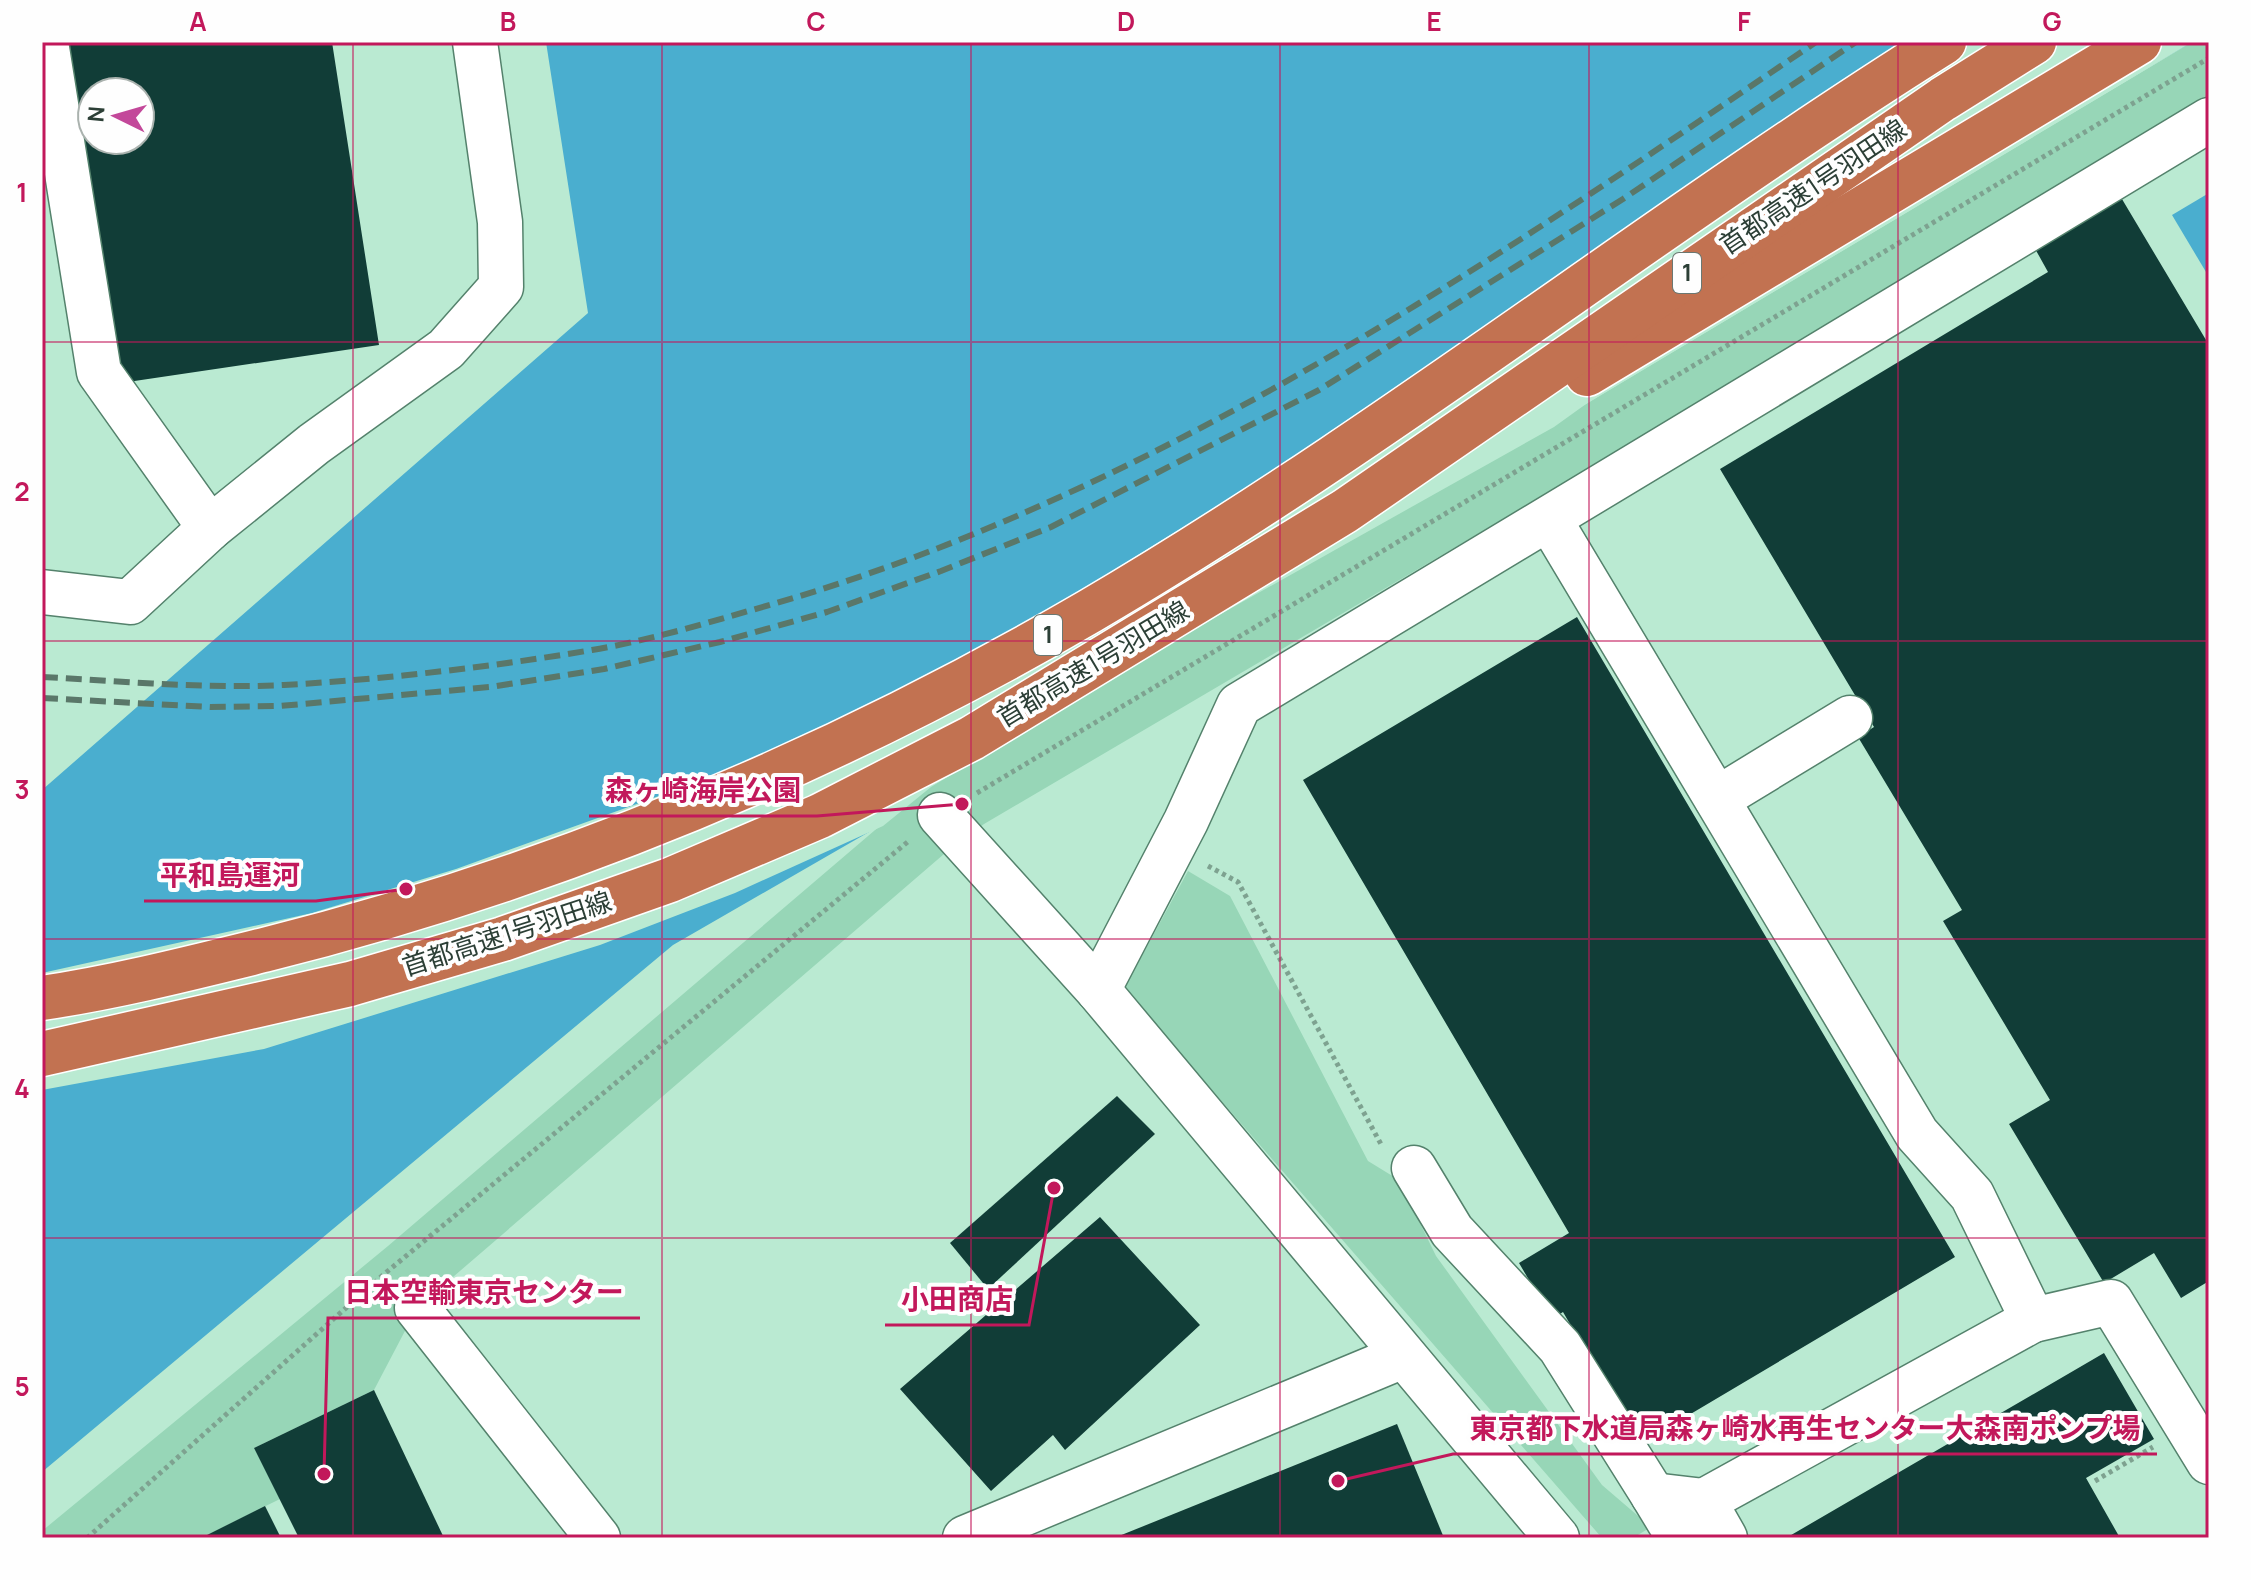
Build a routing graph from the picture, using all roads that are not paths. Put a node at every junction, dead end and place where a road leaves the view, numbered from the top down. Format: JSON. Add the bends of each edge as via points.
{"nodes":[{"id":1,"x":46,"y":42,"type":"edge"},
{"id":2,"x":475,"y":42,"type":"edge"},
{"id":3,"x":1944,"y":42,"type":"edge"},
{"id":4,"x":2034,"y":42,"type":"edge"},
{"id":5,"x":2139,"y":42,"type":"edge"},
{"id":6,"x":2209,"y":120,"type":"edge"},
{"id":7,"x":1345,"y":511,"type":"junction"},
{"id":8,"x":1549,"y":519,"type":"junction"},
{"id":9,"x":210,"y":528,"type":"junction"},
{"id":10,"x":42,"y":592,"type":"edge"},
{"id":11,"x":1850,"y":718,"type":"dead end"},
{"id":12,"x":1717,"y":799,"type":"junction"},
{"id":13,"x":940,"y":815,"type":"road end"},
{"id":14,"x":1098,"y":990,"type":"junction"},
{"id":15,"x":42,"y":998,"type":"edge"},
{"id":16,"x":42,"y":1054,"type":"edge"},
{"id":17,"x":1414,"y":1168,"type":"road end"},
{"id":18,"x":417,"y":1308,"type":"dead end"},
{"id":19,"x":2033,"y":1320,"type":"junction"},
{"id":20,"x":1403,"y":1356,"type":"junction"},
{"id":21,"x":2209,"y":1462,"type":"edge"},
{"id":22,"x":1653,"y":1495,"type":"junction"},
{"id":23,"x":1704,"y":1501,"type":"junction"},
{"id":24,"x":598,"y":1538,"type":"edge"},
{"id":25,"x":965,"y":1538,"type":"edge"},
{"id":26,"x":1557,"y":1538,"type":"edge"},
{"id":27,"x":1679,"y":1538,"type":"edge"},
{"id":28,"x":1725,"y":1538,"type":"edge"}],
"edges":[{"from":1,"to":9,"type":"street","via":[[99,372]]},
{"from":2,"to":9,"type":"street","via":[[500,222],[501,287],[446,349],[314,444]]},
{"from":3,"to":15,"type":"highway","name":"首都高速1号羽田線","number":"1","via":[[1326,462],[1094,608],[952,689],[795,767],[649,828],[497,882],[303,940]]},
{"from":4,"to":7,"type":"highway","name":"首都高速1号羽田線","number":"1","via":[[1904,125]]},
{"from":5,"to":7,"type":"highway","via":[[1655,335]]},
{"from":6,"to":8,"type":"street"},
{"from":7,"to":16,"type":"highway","name":"首都高速1号羽田線","number":"1","via":[[972,738],[820,816],[670,880],[503,939],[350,984]]},
{"from":8,"to":12,"type":"street"},
{"from":8,"to":14,"type":"street","via":[[1239,705]]},
{"from":9,"to":10,"type":"street","via":[[130,602]]},
{"from":11,"to":12,"type":"street"},
{"from":12,"to":19,"type":"street","via":[[1917,1134],[1972,1195]]},
{"from":13,"to":14,"type":"street"},
{"from":14,"to":20,"type":"street"},
{"from":17,"to":22,"type":"street","via":[[1452,1231],[1560,1347]]},
{"from":18,"to":24,"type":"street"},
{"from":19,"to":21,"type":"street","via":[[2111,1302]]},
{"from":19,"to":23,"type":"street"},
{"from":20,"to":25,"type":"street"},
{"from":20,"to":26,"type":"street"},
{"from":22,"to":23,"type":"street"},
{"from":22,"to":27,"type":"street"},
{"from":23,"to":28,"type":"street"}]}
